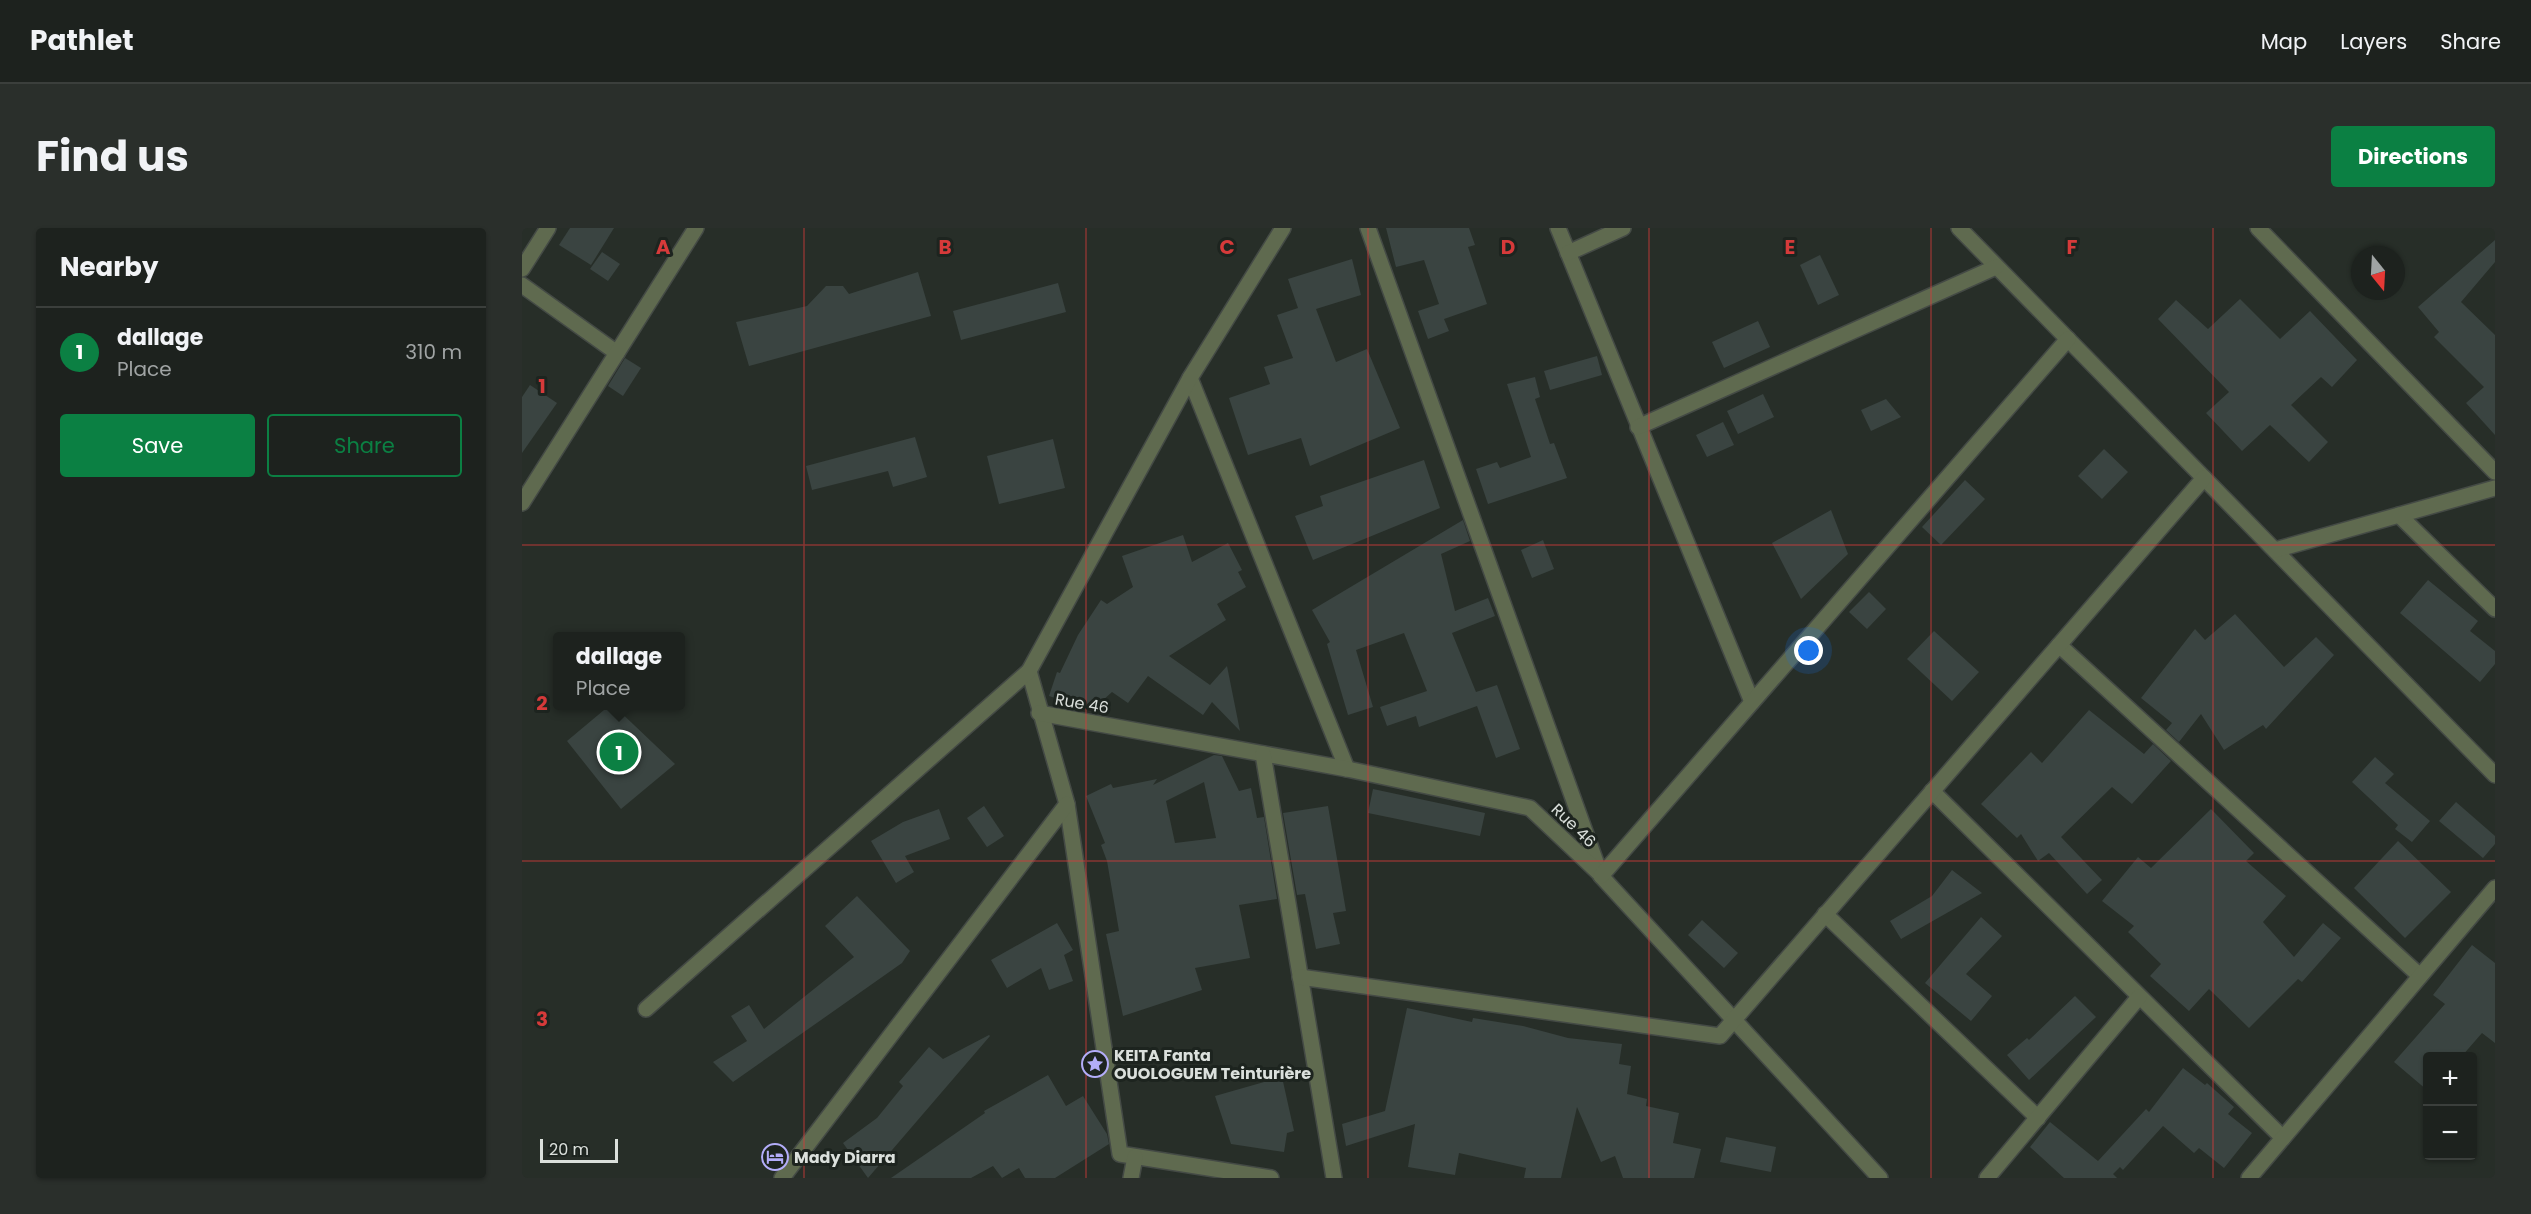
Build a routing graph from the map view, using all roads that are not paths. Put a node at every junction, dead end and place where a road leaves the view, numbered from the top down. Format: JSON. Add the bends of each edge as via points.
{"nodes":[{"id":1,"x":548,"y":228,"type":"edge"},
{"id":2,"x":696,"y":228,"type":"edge"},
{"id":3,"x":1283,"y":228,"type":"edge"},
{"id":4,"x":1368,"y":228,"type":"edge"},
{"id":5,"x":1558,"y":228,"type":"edge"},
{"id":6,"x":1623,"y":228,"type":"edge"},
{"id":7,"x":1959,"y":228,"type":"edge"},
{"id":8,"x":2258,"y":228,"type":"edge"},
{"id":9,"x":1568,"y":253,"type":"junction"},
{"id":10,"x":1996,"y":267,"type":"junction"},
{"id":11,"x":522,"y":269,"type":"edge"},
{"id":12,"x":522,"y":285,"type":"edge"},
{"id":13,"x":2068,"y":339,"type":"junction"},
{"id":14,"x":617,"y":353,"type":"junction"},
{"id":15,"x":1190,"y":378,"type":"junction"},
{"id":16,"x":1638,"y":428,"type":"junction"},
{"id":17,"x":2495,"y":472,"type":"edge"},
{"id":18,"x":2204,"y":478,"type":"junction"},
{"id":19,"x":2495,"y":488,"type":"edge"},
{"id":20,"x":522,"y":502,"type":"edge"},
{"id":21,"x":2399,"y":515,"type":"junction"},
{"id":22,"x":2275,"y":550,"type":"junction"},
{"id":23,"x":2495,"y":609,"type":"edge"},
{"id":24,"x":2059,"y":645,"type":"junction"},
{"id":25,"x":1029,"y":671,"type":"junction"},
{"id":26,"x":1752,"y":702,"type":"junction"},
{"id":27,"x":1039,"y":713,"type":"junction"},
{"id":28,"x":1263,"y":754,"type":"junction"},
{"id":29,"x":1347,"y":769,"type":"junction"},
{"id":30,"x":2495,"y":775,"type":"edge"},
{"id":31,"x":1932,"y":791,"type":"junction"},
{"id":32,"x":1067,"y":804,"type":"junction"},
{"id":33,"x":1601,"y":876,"type":"junction"},
{"id":34,"x":2495,"y":888,"type":"edge"},
{"id":35,"x":1825,"y":914,"type":"junction"},
{"id":36,"x":2420,"y":976,"type":"junction"},
{"id":37,"x":1300,"y":977,"type":"junction"},
{"id":38,"x":2139,"y":997,"type":"junction"},
{"id":39,"x":646,"y":1009,"type":"dead end"},
{"id":40,"x":1734,"y":1020,"type":"junction"},
{"id":41,"x":2038,"y":1118,"type":"junction"},
{"id":42,"x":2283,"y":1138,"type":"junction"},
{"id":43,"x":1131,"y":1171,"type":"edge"},
{"id":44,"x":782,"y":1178,"type":"edge"},
{"id":45,"x":1271,"y":1178,"type":"edge"},
{"id":46,"x":1334,"y":1178,"type":"edge"},
{"id":47,"x":1880,"y":1178,"type":"edge"},
{"id":48,"x":1987,"y":1178,"type":"edge"},
{"id":49,"x":2249,"y":1178,"type":"edge"}],
"edges":[{"from":1,"to":11,"type":"street"},
{"from":2,"to":14,"type":"street"},
{"from":3,"to":15,"type":"street"},
{"from":4,"to":33,"type":"street"},
{"from":5,"to":9,"type":"street"},
{"from":6,"to":9,"type":"street"},
{"from":7,"to":10,"type":"street"},
{"from":8,"to":17,"type":"street"},
{"from":9,"to":16,"type":"street"},
{"from":10,"to":13,"type":"street"},
{"from":10,"to":16,"type":"street"},
{"from":12,"to":14,"type":"street"},
{"from":13,"to":18,"type":"street"},
{"from":13,"to":26,"type":"street"},
{"from":14,"to":20,"type":"street"},
{"from":15,"to":25,"type":"street"},
{"from":15,"to":29,"type":"street"},
{"from":16,"to":26,"type":"street"},
{"from":18,"to":22,"type":"street"},
{"from":18,"to":24,"type":"street"},
{"from":19,"to":21,"type":"street"},
{"from":21,"to":22,"type":"street"},
{"from":21,"to":23,"type":"street"},
{"from":22,"to":30,"type":"street"},
{"from":24,"to":31,"type":"street"},
{"from":24,"to":36,"type":"street"},
{"from":25,"to":27,"type":"street","name":"Rue 46"},
{"from":25,"to":39,"type":"street"},
{"from":26,"to":33,"type":"street"},
{"from":27,"to":28,"type":"street","name":"Rue 46"},
{"from":27,"to":32,"type":"street"},
{"from":28,"to":29,"type":"street","name":"Rue 46"},
{"from":28,"to":37,"type":"street"},
{"from":29,"to":33,"type":"street","name":"Rue 46","via":[[1530,808]]},
{"from":31,"to":35,"type":"street"},
{"from":31,"to":38,"type":"street"},
{"from":32,"to":43,"type":"street","via":[[1120,1154]]},
{"from":32,"to":44,"type":"street"},
{"from":33,"to":40,"type":"street","name":"Rue 46"},
{"from":34,"to":36,"type":"street"},
{"from":35,"to":40,"type":"street"},
{"from":35,"to":41,"type":"street"},
{"from":36,"to":42,"type":"street"},
{"from":37,"to":40,"type":"street","via":[[1720,1036]]},
{"from":37,"to":46,"type":"street"},
{"from":38,"to":41,"type":"street"},
{"from":38,"to":42,"type":"street"},
{"from":40,"to":47,"type":"street","name":"Rue 46"},
{"from":41,"to":48,"type":"street"},
{"from":42,"to":49,"type":"street"},
{"from":43,"to":45,"type":"street"}]}
